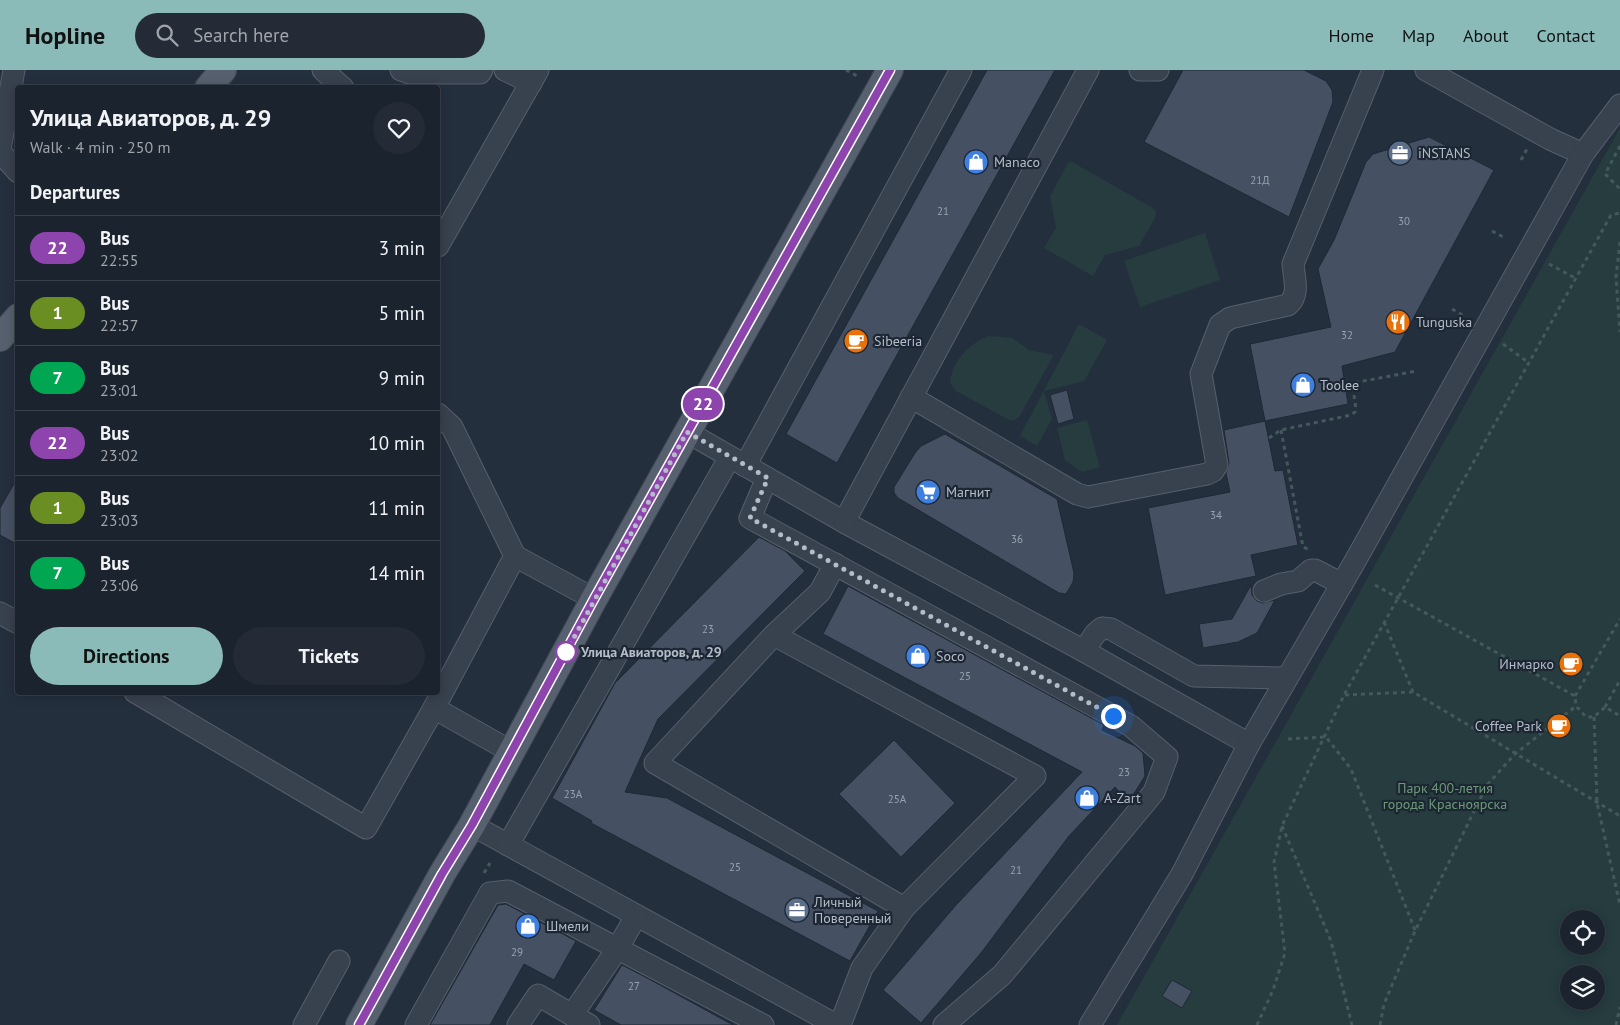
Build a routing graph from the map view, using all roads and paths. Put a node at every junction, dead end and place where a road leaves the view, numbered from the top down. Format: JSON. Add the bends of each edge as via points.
{"nodes":[{"id":1,"x":14,"y":70,"type":"edge"},
{"id":2,"x":223,"y":70,"type":"edge"},
{"id":3,"x":322,"y":70,"type":"edge"},
{"id":4,"x":482,"y":70,"type":"edge"},
{"id":5,"x":505,"y":70,"type":"edge"},
{"id":6,"x":890,"y":70,"type":"edge"},
{"id":7,"x":961,"y":70,"type":"edge"},
{"id":8,"x":1088,"y":70,"type":"edge"},
{"id":9,"x":1140,"y":70,"type":"edge"},
{"id":10,"x":1158,"y":70,"type":"edge"},
{"id":11,"x":1373,"y":70,"type":"edge"},
{"id":12,"x":1426,"y":70,"type":"edge"},
{"id":13,"x":534,"y":76,"type":"edge"},
{"id":14,"x":404,"y":77,"type":"edge"},
{"id":15,"x":210,"y":85,"type":"edge"},
{"id":16,"x":340,"y":85,"type":"edge"},
{"id":17,"x":1620,"y":104,"type":"edge"},
{"id":18,"x":1620,"y":146,"type":"edge"},
{"id":19,"x":1528,"y":148,"type":"dead end"},
{"id":20,"x":0,"y":150,"type":"edge"},
{"id":21,"x":1583,"y":154,"type":"junction"},
{"id":22,"x":1521,"y":160,"type":"dead end"},
{"id":23,"x":15,"y":168,"type":"edge"},
{"id":24,"x":1620,"y":188,"type":"edge"},
{"id":25,"x":1620,"y":213,"type":"edge"},
{"id":26,"x":1492,"y":231,"type":"dead end"},
{"id":27,"x":1505,"y":238,"type":"dead end"},
{"id":28,"x":440,"y":242,"type":"edge"},
{"id":29,"x":1620,"y":242,"type":"edge"},
{"id":30,"x":1549,"y":264,"type":"dead end"},
{"id":31,"x":1575,"y":278,"type":"junction"},
{"id":32,"x":1452,"y":309,"type":"dead end"},
{"id":33,"x":1466,"y":317,"type":"dead end"},
{"id":34,"x":15,"y":320,"type":"edge"},
{"id":35,"x":1620,"y":332,"type":"edge"},
{"id":36,"x":0,"y":338,"type":"edge"},
{"id":37,"x":1502,"y":344,"type":"dead end"},
{"id":38,"x":1529,"y":363,"type":"junction"},
{"id":39,"x":1417,"y":371,"type":"dead end"},
{"id":40,"x":911,"y":397,"type":"junction"},
{"id":41,"x":440,"y":416,"type":"edge"},
{"id":42,"x":1281,"y":430,"type":"junction"},
{"id":43,"x":687,"y":432,"type":"junction"},
{"id":44,"x":1269,"y":438,"type":"dead end"},
{"id":45,"x":738,"y":461,"type":"junction"},
{"id":46,"x":768,"y":478,"type":"junction"},
{"id":47,"x":844,"y":522,"type":"junction"},
{"id":48,"x":1316,"y":553,"type":"dead end"},
{"id":49,"x":515,"y":556,"type":"junction"},
{"id":50,"x":835,"y":564,"type":"junction"},
{"id":51,"x":1342,"y":584,"type":"junction"},
{"id":52,"x":1376,"y":585,"type":"dead end"},
{"id":53,"x":1264,"y":591,"type":"dead end"},
{"id":54,"x":1398,"y":597,"type":"junction"},
{"id":55,"x":594,"y":599,"type":"junction"},
{"id":56,"x":0,"y":613,"type":"edge"},
{"id":57,"x":1620,"y":619,"type":"edge"},
{"id":58,"x":15,"y":621,"type":"edge"},
{"id":59,"x":1384,"y":622,"type":"junction"},
{"id":60,"x":774,"y":636,"type":"junction"},
{"id":61,"x":1084,"y":651,"type":"junction"},
{"id":62,"x":1287,"y":678,"type":"junction"},
{"id":63,"x":1620,"y":680,"type":"edge"},
{"id":64,"x":1413,"y":692,"type":"junction"},
{"id":65,"x":140,"y":695,"type":"edge"},
{"id":66,"x":1344,"y":695,"type":"junction"},
{"id":67,"x":1575,"y":696,"type":"junction"},
{"id":68,"x":1576,"y":706,"type":"junction"},
{"id":69,"x":1605,"y":707,"type":"junction"},
{"id":70,"x":434,"y":708,"type":"junction"},
{"id":71,"x":1620,"y":716,"type":"edge"},
{"id":72,"x":1594,"y":717,"type":"junction"},
{"id":73,"x":1326,"y":737,"type":"junction"},
{"id":74,"x":1288,"y":739,"type":"dead end"},
{"id":75,"x":1248,"y":744,"type":"junction"},
{"id":76,"x":512,"y":752,"type":"junction"},
{"id":77,"x":1515,"y":754,"type":"junction"},
{"id":78,"x":1597,"y":803,"type":"junction"},
{"id":79,"x":1620,"y":816,"type":"edge"},
{"id":80,"x":472,"y":825,"type":"junction"},
{"id":81,"x":1282,"y":826,"type":"junction"},
{"id":82,"x":508,"y":845,"type":"junction"},
{"id":83,"x":1620,"y":905,"type":"edge"},
{"id":84,"x":904,"y":908,"type":"junction"},
{"id":85,"x":636,"y":916,"type":"junction"},
{"id":86,"x":1415,"y":931,"type":"junction"},
{"id":87,"x":618,"y":948,"type":"junction"},
{"id":88,"x":339,"y":961,"type":"dead end"},
{"id":89,"x":1620,"y":1007,"type":"edge"},
{"id":90,"x":580,"y":1020,"type":"edge"},
{"id":91,"x":304,"y":1025,"type":"edge"},
{"id":92,"x":359,"y":1025,"type":"edge"},
{"id":93,"x":416,"y":1025,"type":"edge"},
{"id":94,"x":518,"y":1025,"type":"edge"},
{"id":95,"x":763,"y":1025,"type":"edge"},
{"id":96,"x":836,"y":1025,"type":"edge"},
{"id":97,"x":840,"y":1025,"type":"edge"},
{"id":98,"x":944,"y":1025,"type":"edge"},
{"id":99,"x":1090,"y":1025,"type":"edge"},
{"id":100,"x":1257,"y":1025,"type":"edge"},
{"id":101,"x":1352,"y":1025,"type":"edge"},
{"id":102,"x":1380,"y":1025,"type":"edge"},
{"id":103,"x":1616,"y":1025,"type":"edge"}],
"edges":[{"from":1,"to":20,"type":"lane"},
{"from":2,"to":15,"type":"main road"},
{"from":3,"to":16,"type":"lane"},
{"from":4,"to":14,"type":"lane","via":[[480,73]]},
{"from":5,"to":13,"type":"lane"},
{"from":6,"to":43,"type":"main road"},
{"from":7,"to":45,"type":"lane"},
{"from":8,"to":40,"type":"lane"},
{"from":9,"to":10,"type":"lane"},
{"from":11,"to":40,"type":"lane","via":[[1293,264],[1294,300],[1288,305],[1230,318],[1220,325],[1201,374],[1217,464],[1213,471],[1088,497],[1077,494]]},
{"from":12,"to":21,"type":"lane"},
{"from":13,"to":28,"type":"lane"},
{"from":17,"to":21,"type":"lane"},
{"from":18,"to":24,"type":"path","via":[[1605,174]]},
{"from":19,"to":22,"type":"path"},
{"from":20,"to":23,"type":"lane"},
{"from":21,"to":51,"type":"lane"},
{"from":25,"to":31,"type":"path","via":[[1611,215]]},
{"from":26,"to":27,"type":"path"},
{"from":29,"to":35,"type":"path","via":[[1616,277]]},
{"from":30,"to":31,"type":"path"},
{"from":31,"to":38,"type":"path"},
{"from":32,"to":33,"type":"path"},
{"from":34,"to":36,"type":"main road"},
{"from":37,"to":38,"type":"path"},
{"from":38,"to":54,"type":"path"},
{"from":39,"to":42,"type":"path","via":[[1358,382],[1353,390],[1355,412],[1351,415]]},
{"from":40,"to":47,"type":"lane"},
{"from":41,"to":49,"type":"lane","via":[[452,427]]},
{"from":42,"to":44,"type":"path"},
{"from":42,"to":48,"type":"path","via":[[1304,547]]},
{"from":43,"to":45,"type":"lane"},
{"from":43,"to":55,"type":"main road"},
{"from":45,"to":46,"type":"lane"},
{"from":45,"to":82,"type":"lane"},
{"from":46,"to":47,"type":"lane"},
{"from":46,"to":50,"type":"lane","via":[[750,518]]},
{"from":47,"to":61,"type":"lane"},
{"from":49,"to":55,"type":"lane"},
{"from":49,"to":70,"type":"lane"},
{"from":50,"to":60,"type":"lane","via":[[820,592]]},
{"from":50,"to":98,"type":"lane","via":[[1131,726],[1167,757],[1154,792],[1002,976]]},
{"from":51,"to":53,"type":"lane","via":[[1311,570],[1298,580]]},
{"from":51,"to":62,"type":"lane"},
{"from":52,"to":54,"type":"path"},
{"from":54,"to":59,"type":"path"},
{"from":54,"to":67,"type":"path"},
{"from":55,"to":76,"type":"main road"},
{"from":56,"to":58,"type":"lane"},
{"from":57,"to":67,"type":"path"},
{"from":59,"to":64,"type":"path"},
{"from":59,"to":66,"type":"path"},
{"from":60,"to":84,"type":"lane","via":[[656,763]]},
{"from":60,"to":84,"type":"lane","via":[[1034,776]]},
{"from":61,"to":62,"type":"lane","via":[[1102,628],[1194,676]]},
{"from":61,"to":75,"type":"lane"},
{"from":62,"to":75,"type":"lane"},
{"from":63,"to":69,"type":"path"},
{"from":64,"to":66,"type":"path"},
{"from":64,"to":77,"type":"path"},
{"from":65,"to":70,"type":"lane","via":[[366,828]]},
{"from":66,"to":73,"type":"path"},
{"from":67,"to":68,"type":"path"},
{"from":68,"to":72,"type":"path","via":[[1586,717]]},
{"from":68,"to":77,"type":"path"},
{"from":69,"to":71,"type":"path"},
{"from":69,"to":72,"type":"path"},
{"from":70,"to":76,"type":"lane"},
{"from":72,"to":78,"type":"path"},
{"from":73,"to":74,"type":"path"},
{"from":73,"to":81,"type":"path"},
{"from":73,"to":86,"type":"path","via":[[1351,769]]},
{"from":75,"to":99,"type":"lane","via":[[1182,874]]},
{"from":76,"to":80,"type":"main road"},
{"from":77,"to":78,"type":"path"},
{"from":77,"to":86,"type":"path","via":[[1487,785]]},
{"from":78,"to":79,"type":"path"},
{"from":78,"to":83,"type":"path"},
{"from":80,"to":82,"type":"lane"},
{"from":80,"to":92,"type":"main road"},
{"from":81,"to":100,"type":"path","via":[[1274,862],[1285,953],[1274,990]]},
{"from":81,"to":101,"type":"path","via":[[1331,941]]},
{"from":82,"to":85,"type":"lane"},
{"from":84,"to":97,"type":"lane","via":[[862,968]]},
{"from":85,"to":87,"type":"lane"},
{"from":85,"to":96,"type":"lane"},
{"from":86,"to":102,"type":"path","via":[[1384,1004]]},
{"from":87,"to":90,"type":"lane"},
{"from":87,"to":93,"type":"lane","via":[[508,891],[490,893]]},
{"from":87,"to":95,"type":"lane"},
{"from":88,"to":91,"type":"lane"},
{"from":89,"to":103,"type":"path"},
{"from":90,"to":94,"type":"lane","via":[[538,995]]}]}
